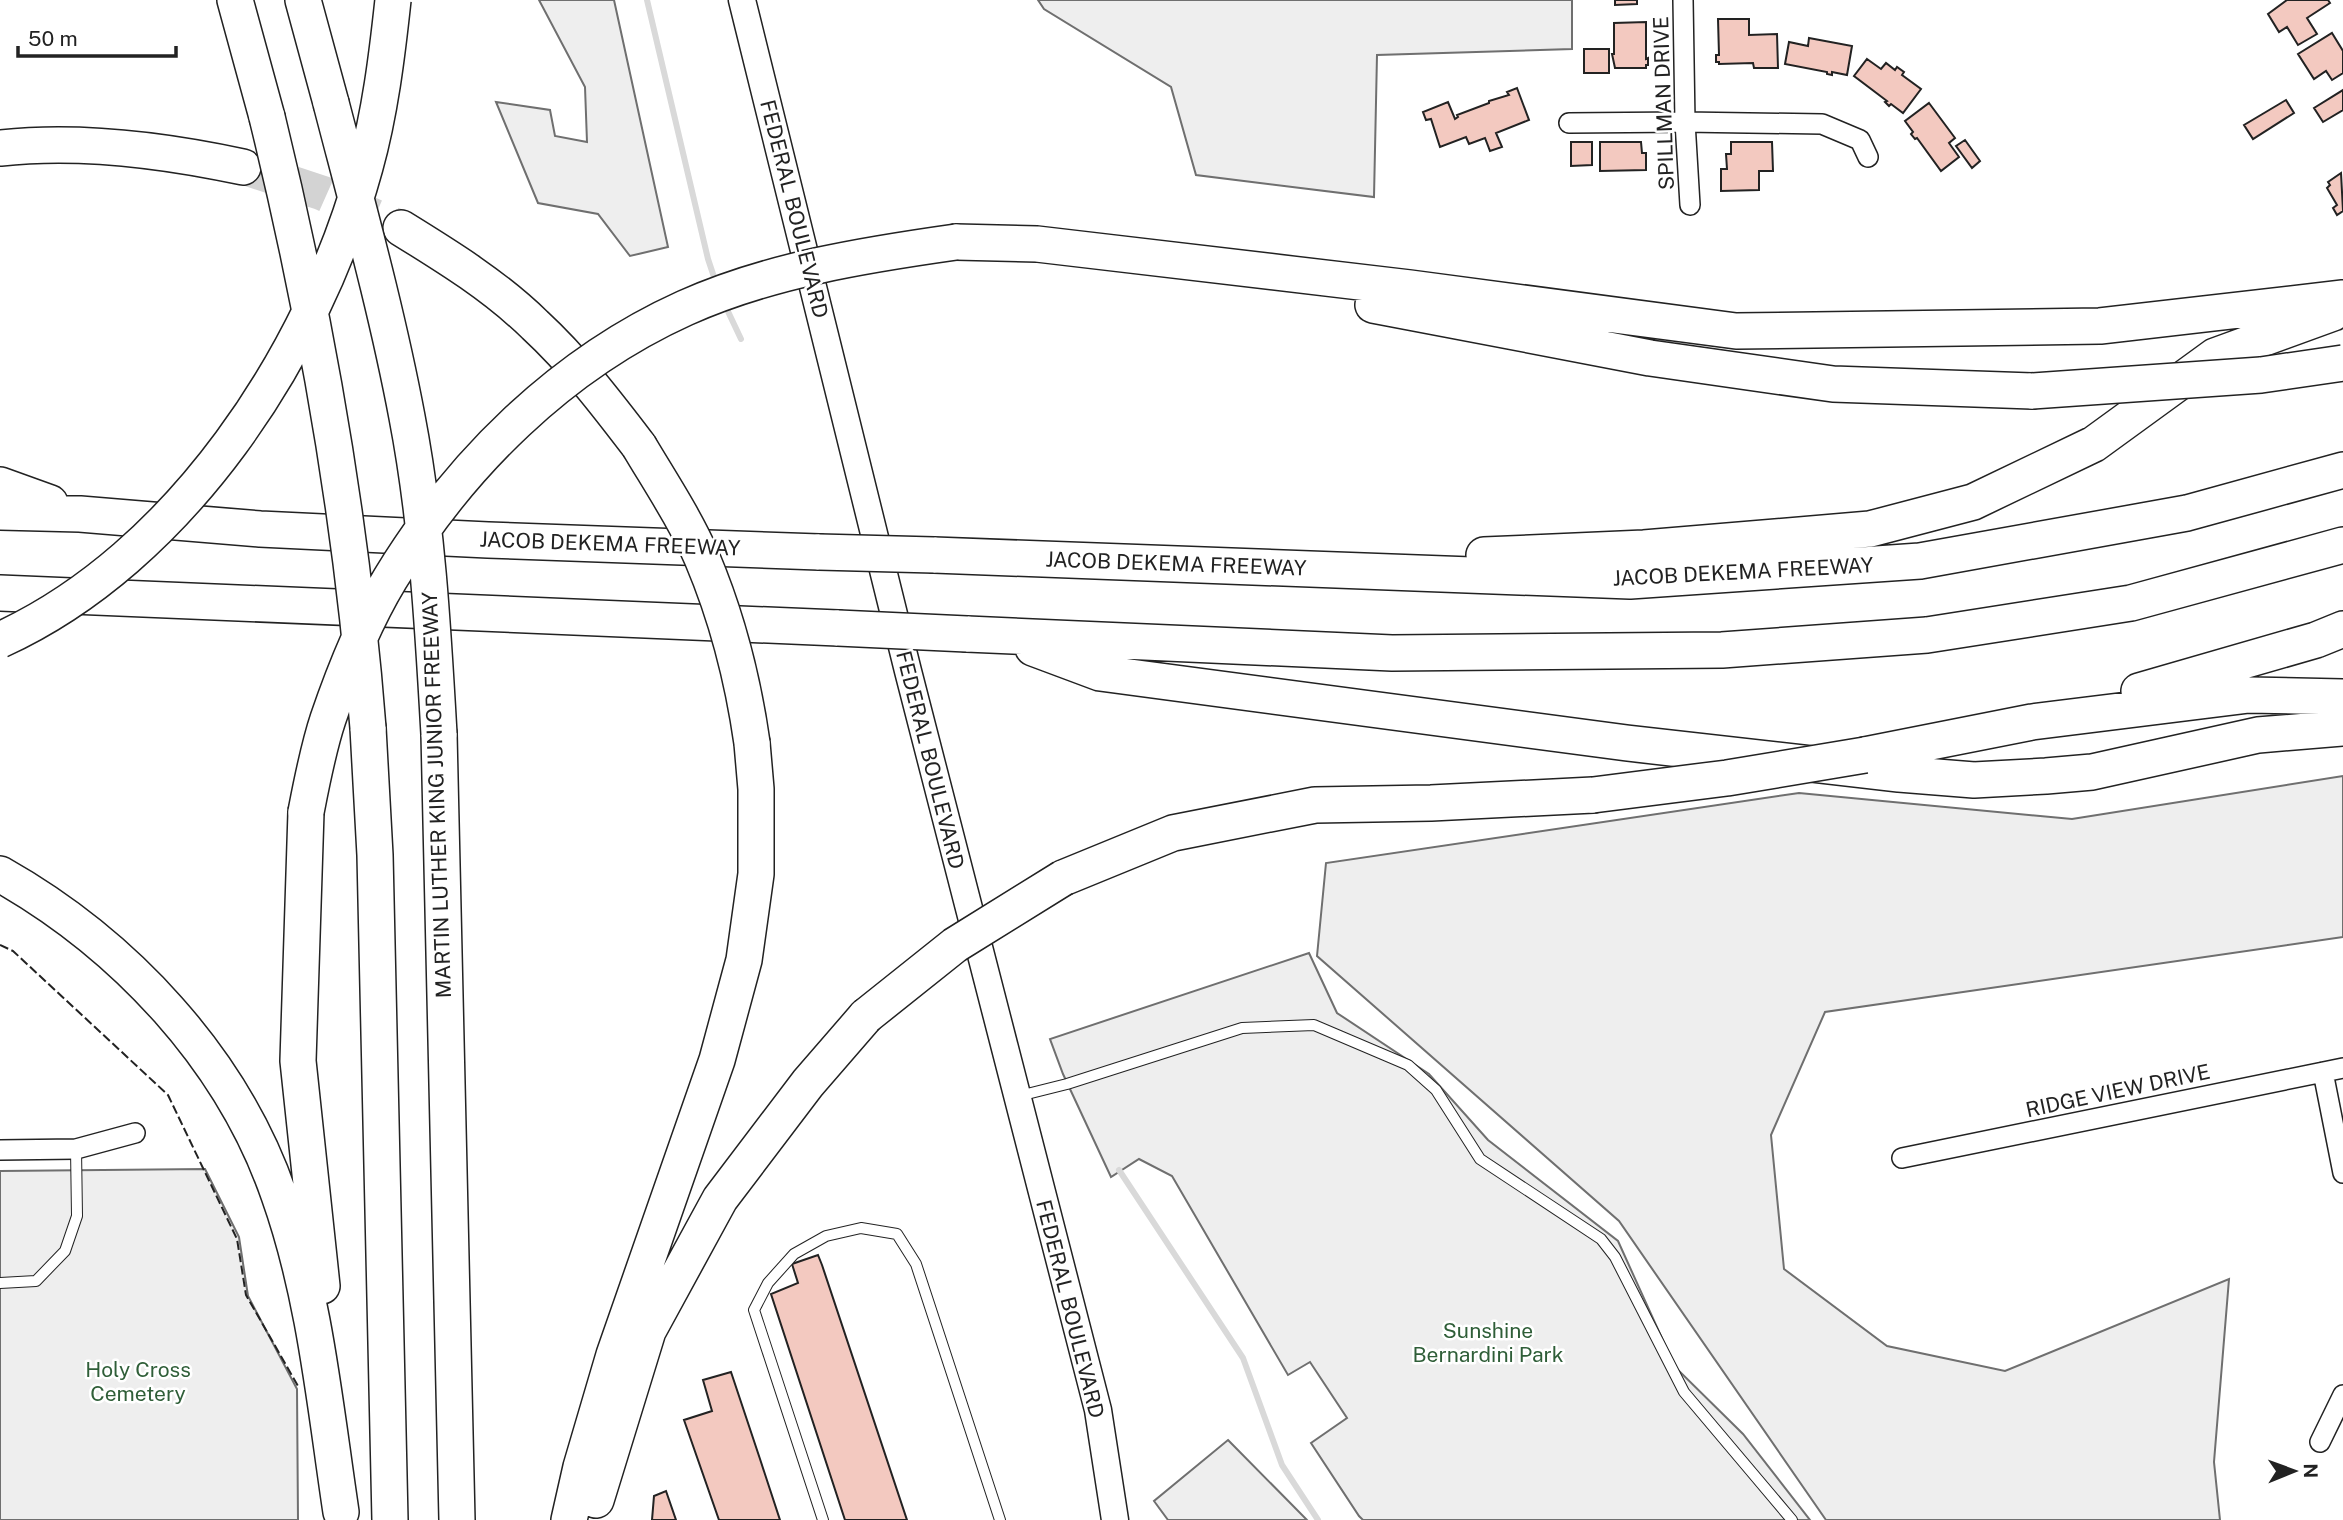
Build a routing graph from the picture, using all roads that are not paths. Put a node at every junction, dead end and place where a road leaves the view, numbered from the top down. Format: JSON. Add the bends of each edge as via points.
{"nodes":[{"id":1,"x":235,"y":0,"type":"edge"},
{"id":2,"x":303,"y":0,"type":"edge"},
{"id":3,"x":393,"y":0,"type":"edge"},
{"id":4,"x":742,"y":0,"type":"edge"},
{"id":5,"x":1683,"y":0,"type":"edge"},
{"id":6,"x":1685,"y":122,"type":"junction"},
{"id":7,"x":1569,"y":123,"type":"dead end"},
{"id":8,"x":0,"y":148,"type":"edge"},
{"id":9,"x":1868,"y":156,"type":"dead end"},
{"id":10,"x":243,"y":167,"type":"tunnel mouth"},
{"id":11,"x":1690,"y":205,"type":"dead end"},
{"id":12,"x":401,"y":228,"type":"tunnel mouth"},
{"id":13,"x":1105,"y":253,"type":"junction"},
{"id":14,"x":2343,"y":298,"type":"edge"},
{"id":15,"x":2343,"y":309,"type":"edge"},
{"id":16,"x":2343,"y":363,"type":"edge"},
{"id":17,"x":2343,"y":470,"type":"edge"},
{"id":18,"x":0,"y":485,"type":"edge"},
{"id":19,"x":0,"y":512,"type":"edge"},
{"id":20,"x":80,"y":514,"type":"junction"},
{"id":21,"x":2343,"y":545,"type":"edge"},
{"id":22,"x":1235,"y":566,"type":"junction"},
{"id":23,"x":0,"y":593,"type":"edge"},
{"id":24,"x":2343,"y":629,"type":"edge"},
{"id":25,"x":1004,"y":636,"type":"junction"},
{"id":26,"x":0,"y":640,"type":"edge"},
{"id":27,"x":2343,"y":697,"type":"edge"},
{"id":28,"x":2032,"y":722,"type":"junction"},
{"id":29,"x":2343,"y":727,"type":"edge"},
{"id":30,"x":0,"y":874,"type":"edge"},
{"id":31,"x":2343,"y":1068,"type":"edge"},
{"id":32,"x":2323,"y":1072,"type":"junction"},
{"id":33,"x":1016,"y":1097,"type":"junction"},
{"id":34,"x":135,"y":1133,"type":"dead end"},
{"id":35,"x":76,"y":1149,"type":"junction"},
{"id":36,"x":0,"y":1150,"type":"edge"},
{"id":37,"x":1902,"y":1158,"type":"dead end"},
{"id":38,"x":2343,"y":1173,"type":"edge"},
{"id":39,"x":0,"y":1283,"type":"edge"},
{"id":40,"x":2343,"y":1395,"type":"edge"},
{"id":41,"x":2320,"y":1442,"type":"dead end"},
{"id":42,"x":341,"y":1516,"type":"edge"},
{"id":43,"x":390,"y":1520,"type":"edge"},
{"id":44,"x":457,"y":1520,"type":"edge"},
{"id":45,"x":569,"y":1520,"type":"edge"},
{"id":46,"x":590,"y":1520,"type":"edge"},
{"id":47,"x":823,"y":1520,"type":"edge"},
{"id":48,"x":1000,"y":1520,"type":"edge"},
{"id":49,"x":1115,"y":1520,"type":"edge"},
{"id":50,"x":1792,"y":1520,"type":"edge"}],
"edges":[{"from":1,"to":43,"type":"highway","bridge":true,"via":[[301,261],[332,426],[363,656],[376,855]]},
{"from":2,"to":44,"type":"highway","name":"MARTIN LUTHER KING JUNIOR FREEWAY","bridge":true,"via":[[377,281],[408,420],[429,579],[439,734]]},
{"from":3,"to":26,"type":"highway","bridge":true,"via":[[366,167],[331,267],[277,372],[215,464],[178,509],[91,586],[54,613]]},
{"from":4,"to":33,"type":"main road","name":"FEDERAL BOULEVARD"},
{"from":5,"to":6,"type":"street","name":"SPILLMAN DRIVE"},
{"from":6,"to":7,"type":"street"},
{"from":6,"to":9,"type":"street","via":[[1822,124],[1860,140]]},
{"from":6,"to":11,"type":"street","name":"SPILLMAN DRIVE"},
{"from":8,"to":10,"type":"highway","via":[[74,145],[135,149]]},
{"from":12,"to":45,"type":"highway","bridge":true,"via":[[492,288],[534,324],[639,446],[705,567],[722,610],[752,743],[755,874],[744,960],[717,1060],[614,1355]]},
{"from":13,"to":14,"type":"highway","via":[[1736,331],[2100,326]]},
{"from":13,"to":16,"type":"highway","bridge":true,"via":[[1563,342],[1833,384],[2032,391],[2260,375]]},
{"from":13,"to":42,"type":"highway","bridge":true,"via":[[1037,244],[956,242],[787,273],[687,307],[647,327],[539,401],[458,484],[388,582],[327,722],[306,812],[299,1061]]},
{"from":15,"to":22,"type":"highway","via":[[2215,356],[2094,444],[1973,502],[1870,529],[1644,548]]},
{"from":17,"to":22,"type":"highway","name":"JACOB DEKEMA FREEWAY","via":[[2187,513],[1920,561],[1630,581]]},
{"from":18,"to":20,"type":"highway"},
{"from":19,"to":20,"type":"highway","name":"JACOB DEKEMA FREEWAY"},
{"from":20,"to":22,"type":"highway","name":"JACOB DEKEMA FREEWAY","bridge":true,"via":[[475,540]]},
{"from":21,"to":25,"type":"highway","via":[[2131,603],[1927,635],[1722,650],[1392,653]]},
{"from":23,"to":25,"type":"highway","bridge":true},
{"from":24,"to":28,"type":"highway"},
{"from":25,"to":29,"type":"highway","via":[[1100,673],[1627,743],[1911,775],[1974,779],[2092,772],[2258,735]]},
{"from":27,"to":28,"type":"highway","via":[[2249,695]]},
{"from":28,"to":46,"type":"highway","bridge":true,"via":[[1727,778],[1593,795],[1315,805],[1173,833],[1063,878],[956,945],[866,1017],[807,1083],[720,1199],[648,1331]]},
{"from":30,"to":42,"type":"highway","via":[[71,920],[137,976],[198,1046],[254,1133],[279,1195],[302,1275]]},
{"from":31,"to":32,"type":"street","name":"RIDGE VIEW DRIVE"},
{"from":32,"to":37,"type":"street","name":"RIDGE VIEW DRIVE"},
{"from":32,"to":38,"type":"street"},
{"from":33,"to":49,"type":"main road","name":"FEDERAL BOULEVARD","via":[[1098,1410]]},
{"from":33,"to":50,"type":"lane","via":[[1242,1028],[1314,1025],[1408,1065],[1436,1090],[1480,1160],[1601,1239],[1684,1392]]},
{"from":34,"to":35,"type":"street"},
{"from":35,"to":36,"type":"street"},
{"from":35,"to":39,"type":"lane","via":[[77,1216],[65,1251],[36,1281]]},
{"from":40,"to":41,"type":"street"},
{"from":47,"to":48,"type":"lane","via":[[754,1310],[768,1283],[794,1254],[826,1236],[861,1228],[897,1234],[916,1264]]}]}
